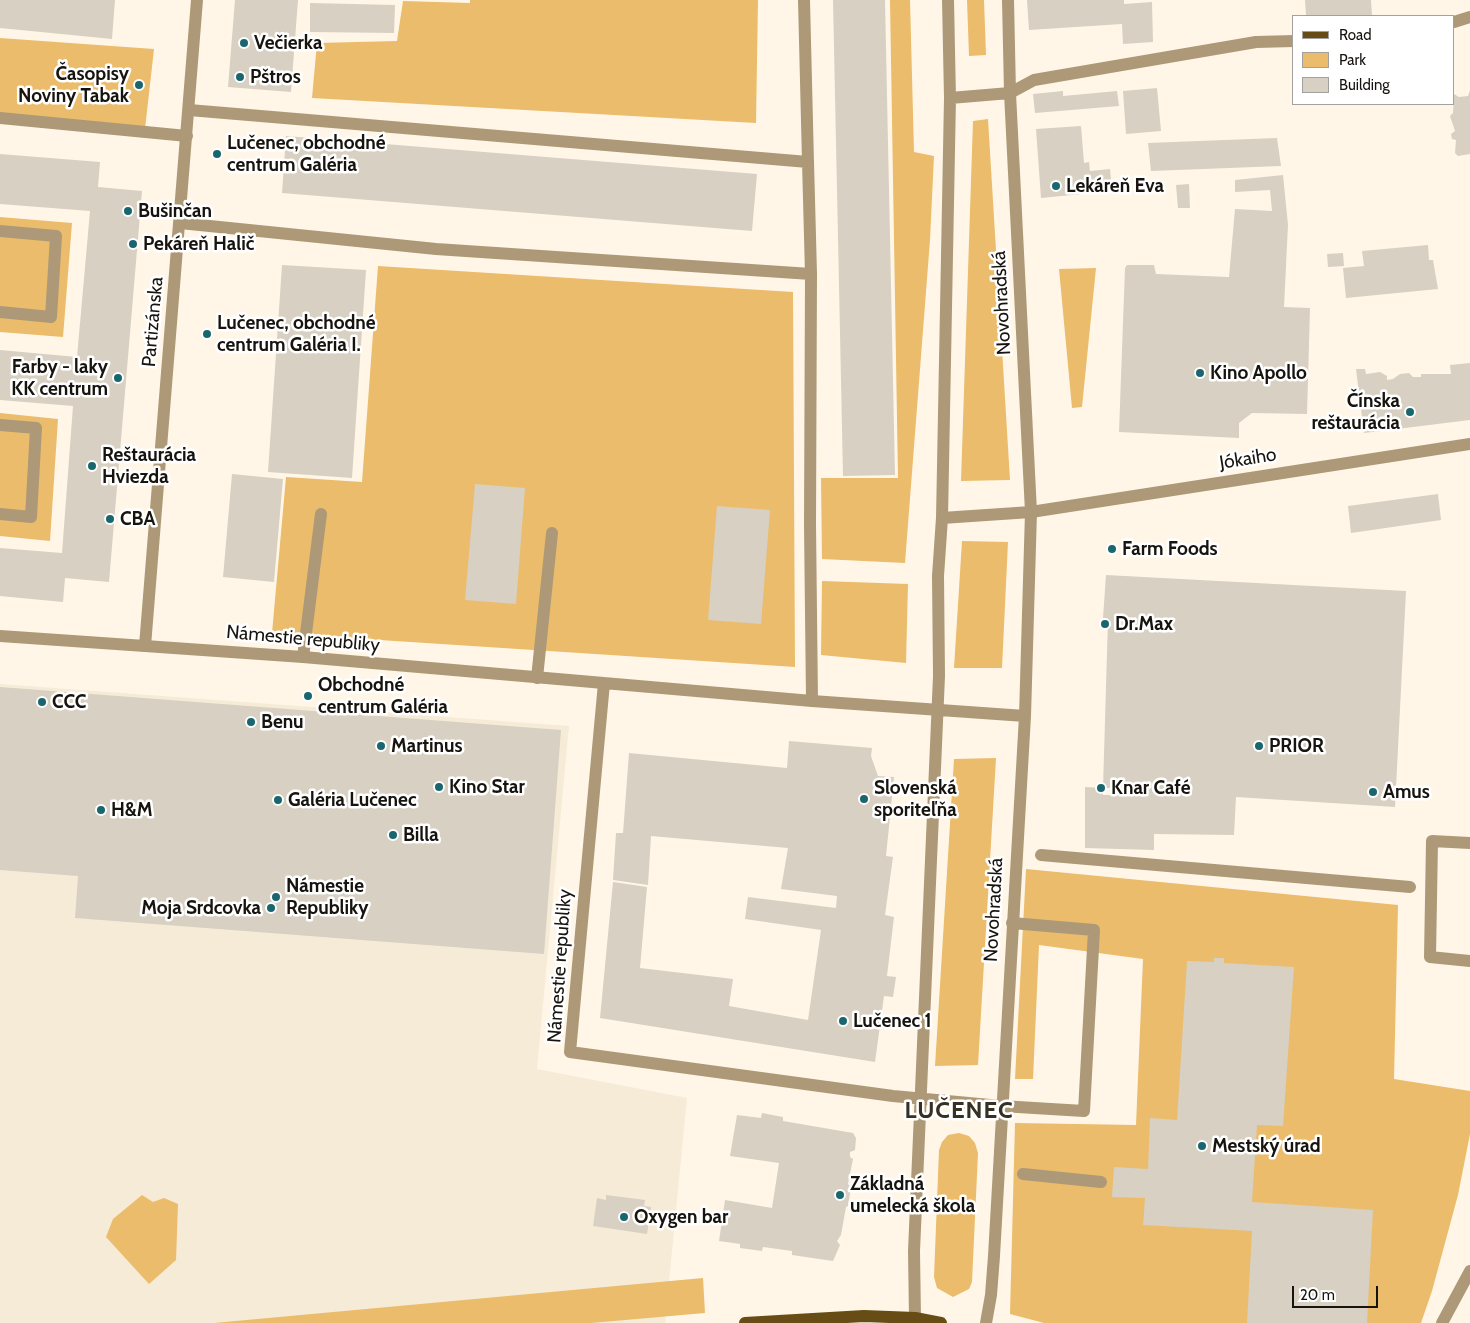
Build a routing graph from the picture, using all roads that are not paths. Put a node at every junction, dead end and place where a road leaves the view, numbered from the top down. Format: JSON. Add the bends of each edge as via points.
{"nodes":[{"id":1,"x":197,"y":0,"type":"edge"},
{"id":2,"x":804,"y":0,"type":"edge"},
{"id":3,"x":948,"y":0,"type":"edge"},
{"id":4,"x":1008,"y":0,"type":"edge"},
{"id":5,"x":1470,"y":17,"type":"edge"},
{"id":6,"x":1455,"y":22,"type":"edge"},
{"id":7,"x":1292,"y":41,"type":"edge"},
{"id":8,"x":1010,"y":93,"type":"junction"},
{"id":9,"x":950,"y":98,"type":"junction"},
{"id":10,"x":189,"y":110,"type":"junction"},
{"id":11,"x":0,"y":118,"type":"edge"},
{"id":12,"x":187,"y":136,"type":"junction"},
{"id":13,"x":808,"y":162,"type":"junction"},
{"id":14,"x":180,"y":223,"type":"junction"},
{"id":15,"x":0,"y":231,"type":"edge"},
{"id":16,"x":811,"y":274,"type":"junction"},
{"id":17,"x":0,"y":312,"type":"edge"},
{"id":18,"x":0,"y":425,"type":"edge"},
{"id":19,"x":1470,"y":444,"type":"edge"},
{"id":20,"x":1031,"y":512,"type":"junction"},
{"id":21,"x":0,"y":514,"type":"edge"},
{"id":22,"x":321,"y":514,"type":"dead end"},
{"id":23,"x":942,"y":518,"type":"junction"},
{"id":24,"x":552,"y":533,"type":"dead end"},
{"id":25,"x":0,"y":636,"type":"edge"},
{"id":26,"x":145,"y":646,"type":"junction"},
{"id":27,"x":303,"y":657,"type":"junction"},
{"id":28,"x":537,"y":678,"type":"junction"},
{"id":29,"x":604,"y":683,"type":"junction"},
{"id":30,"x":812,"y":701,"type":"junction"},
{"id":31,"x":937,"y":709,"type":"junction"},
{"id":32,"x":1025,"y":716,"type":"junction"},
{"id":33,"x":1470,"y":843,"type":"edge"},
{"id":34,"x":1041,"y":855,"type":"dead end"},
{"id":35,"x":1410,"y":887,"type":"dead end"},
{"id":36,"x":1012,"y":923,"type":"junction"},
{"id":37,"x":1470,"y":961,"type":"edge"},
{"id":38,"x":920,"y":1099,"type":"junction"},
{"id":39,"x":1001,"y":1106,"type":"junction"},
{"id":40,"x":1023,"y":1174,"type":"dead end"},
{"id":41,"x":1101,"y":1182,"type":"dead end"},
{"id":42,"x":1470,"y":1271,"type":"edge"},
{"id":43,"x":916,"y":1321,"type":"edge"},
{"id":44,"x":745,"y":1323,"type":"edge"},
{"id":45,"x":941,"y":1323,"type":"edge"},
{"id":46,"x":986,"y":1323,"type":"edge"},
{"id":47,"x":1442,"y":1323,"type":"edge"}],
"edges":[{"from":1,"to":10,"type":"street","name":"Partizánska"},
{"from":2,"to":13,"type":"street"},
{"from":3,"to":9,"type":"street"},
{"from":4,"to":8,"type":"street","name":"Novohradská"},
{"from":5,"to":6,"type":"street"},
{"from":7,"to":8,"type":"street","via":[[1256,42],[1034,80]]},
{"from":8,"to":9,"type":"street"},
{"from":8,"to":20,"type":"street","name":"Novohradská"},
{"from":9,"to":23,"type":"street"},
{"from":10,"to":12,"type":"street","name":"Partizánska"},
{"from":10,"to":13,"type":"street"},
{"from":11,"to":12,"type":"street"},
{"from":12,"to":14,"type":"street","name":"Partizánska"},
{"from":13,"to":16,"type":"street"},
{"from":14,"to":16,"type":"street","via":[[436,249]]},
{"from":14,"to":26,"type":"street","name":"Partizánska"},
{"from":15,"to":17,"type":"street","via":[[56,236],[51,317]]},
{"from":16,"to":30,"type":"street"},
{"from":18,"to":21,"type":"street","via":[[36,428],[31,517]]},
{"from":19,"to":20,"type":"street","name":"Jókaiho"},
{"from":20,"to":23,"type":"street"},
{"from":20,"to":32,"type":"street","name":"Novohradská"},
{"from":22,"to":27,"type":"street"},
{"from":23,"to":31,"type":"street"},
{"from":24,"to":28,"type":"street"},
{"from":25,"to":26,"type":"street","name":"Námestie republiky"},
{"from":26,"to":27,"type":"street","name":"Námestie republiky"},
{"from":27,"to":28,"type":"street","name":"Námestie republiky"},
{"from":28,"to":29,"type":"street","name":"Námestie republiky"},
{"from":29,"to":30,"type":"street","name":"Námestie republiky"},
{"from":29,"to":38,"type":"street","name":"Námestie republiky","via":[[570,1052]]},
{"from":30,"to":31,"type":"street","name":"Námestie republiky"},
{"from":31,"to":32,"type":"street"},
{"from":31,"to":38,"type":"street"},
{"from":32,"to":36,"type":"street","name":"Novohradská"},
{"from":33,"to":37,"type":"street","via":[[1432,841],[1430,957]]},
{"from":34,"to":35,"type":"street"},
{"from":36,"to":39,"type":"street","name":"Novohradská"},
{"from":36,"to":39,"type":"street","via":[[1094,930],[1084,1111]]},
{"from":38,"to":39,"type":"street"},
{"from":38,"to":43,"type":"street","via":[[914,1245]]},
{"from":39,"to":46,"type":"street","name":"Novohradská","via":[[994,1256]]},
{"from":40,"to":41,"type":"street"},
{"from":42,"to":47,"type":"street"},
{"from":43,"to":44,"type":"main road","via":[[864,1316]]},
{"from":43,"to":45,"type":"main road"}]}
